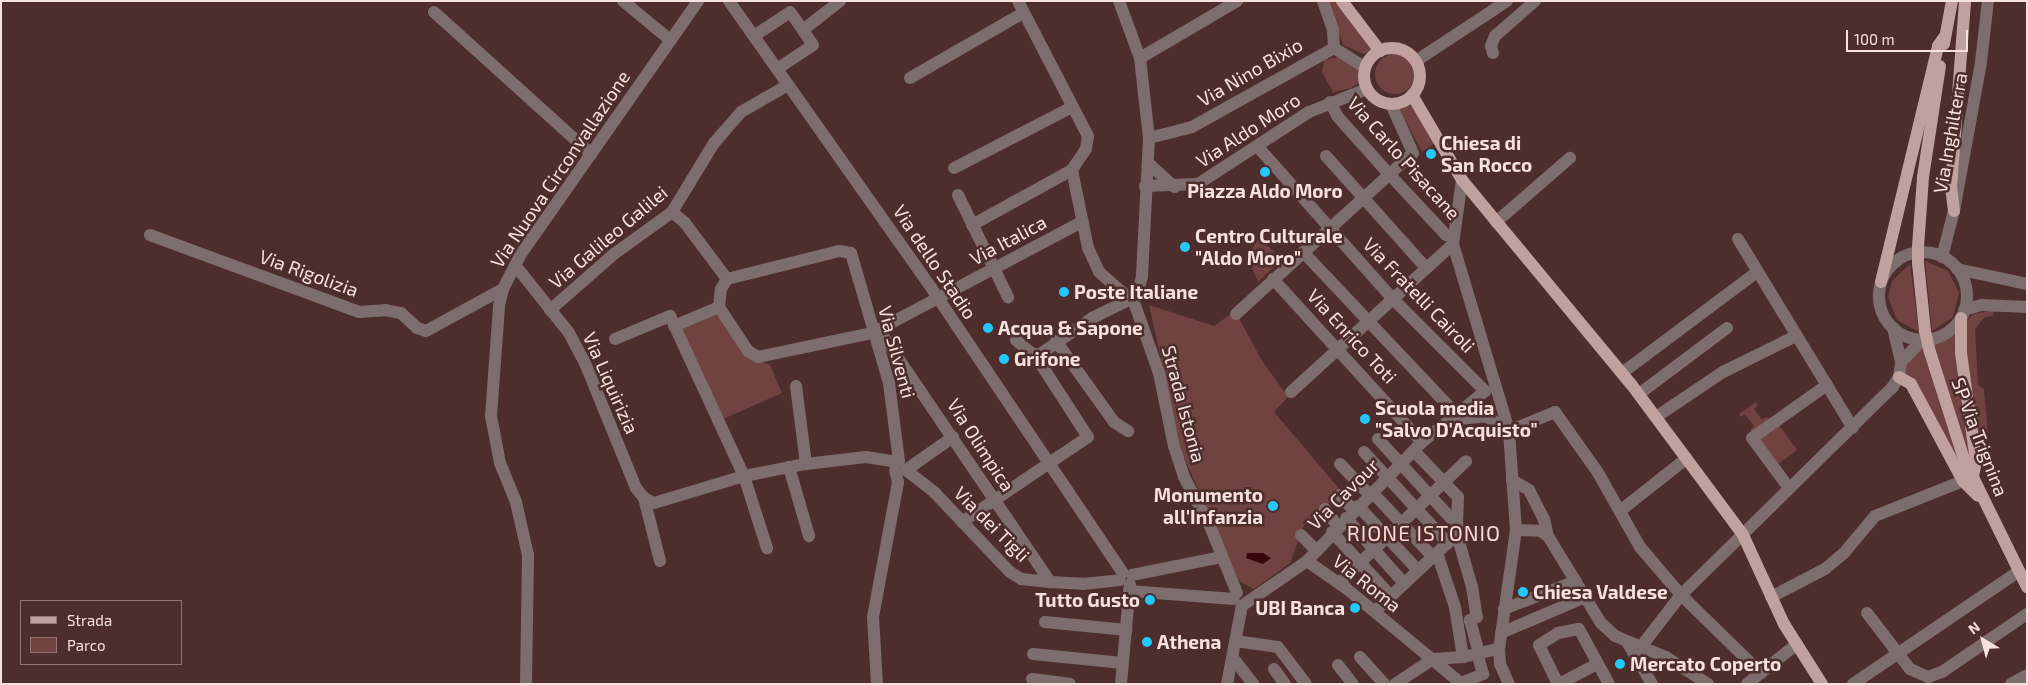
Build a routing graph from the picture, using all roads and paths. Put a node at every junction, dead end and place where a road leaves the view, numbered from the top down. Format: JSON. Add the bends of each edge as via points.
{"nodes":[{"id":1,"x":623,"y":1,"type":"edge"},
{"id":2,"x":698,"y":1,"type":"edge"},
{"id":3,"x":728,"y":1,"type":"edge"},
{"id":4,"x":840,"y":1,"type":"edge"},
{"id":5,"x":1119,"y":1,"type":"edge"},
{"id":6,"x":1237,"y":1,"type":"edge"},
{"id":7,"x":1323,"y":1,"type":"edge"},
{"id":8,"x":1342,"y":1,"type":"edge"},
{"id":9,"x":1507,"y":1,"type":"edge"},
{"id":10,"x":1536,"y":1,"type":"edge"},
{"id":11,"x":1952,"y":1,"type":"edge"},
{"id":12,"x":1965,"y":1,"type":"edge"},
{"id":13,"x":1988,"y":1,"type":"edge"},
{"id":14,"x":691,"y":7,"type":"edge"},
{"id":15,"x":1021,"y":7,"type":"edge"},
{"id":16,"x":434,"y":12,"type":"dead end"},
{"id":17,"x":802,"y":30,"type":"junction"},
{"id":18,"x":754,"y":36,"type":"junction"},
{"id":19,"x":1945,"y":36,"type":"junction"},
{"id":20,"x":670,"y":40,"type":"junction"},
{"id":21,"x":1334,"y":48,"type":"junction"},
{"id":22,"x":1380,"y":51,"type":"junction"},
{"id":23,"x":1493,"y":53,"type":"dead end"},
{"id":24,"x":1140,"y":58,"type":"junction"},
{"id":25,"x":1416,"y":61,"type":"junction"},
{"id":26,"x":1365,"y":67,"type":"junction"},
{"id":27,"x":777,"y":69,"type":"junction"},
{"id":28,"x":910,"y":78,"type":"dead end"},
{"id":29,"x":788,"y":85,"type":"junction"},
{"id":30,"x":1367,"y":89,"type":"junction"},
{"id":31,"x":1412,"y":95,"type":"junction"},
{"id":32,"x":1330,"y":102,"type":"junction"},
{"id":33,"x":1391,"y":104,"type":"junction"},
{"id":34,"x":1072,"y":106,"type":"junction"},
{"id":35,"x":1149,"y":138,"type":"junction"},
{"id":36,"x":1257,"y":146,"type":"junction"},
{"id":37,"x":591,"y":154,"type":"junction"},
{"id":38,"x":1326,"y":156,"type":"dead end"},
{"id":39,"x":1570,"y":158,"type":"dead end"},
{"id":40,"x":1148,"y":163,"type":"junction"},
{"id":41,"x":954,"y":168,"type":"dead end"},
{"id":42,"x":1072,"y":170,"type":"junction"},
{"id":43,"x":1389,"y":174,"type":"junction"},
{"id":44,"x":1462,"y":180,"type":"junction"},
{"id":45,"x":1145,"y":186,"type":"junction"},
{"id":46,"x":1175,"y":187,"type":"junction"},
{"id":47,"x":958,"y":194,"type":"dead end"},
{"id":48,"x":1364,"y":197,"type":"junction"},
{"id":49,"x":1954,"y":211,"type":"junction"},
{"id":50,"x":672,"y":212,"type":"junction"},
{"id":51,"x":1082,"y":222,"type":"junction"},
{"id":52,"x":1496,"y":222,"type":"junction"},
{"id":53,"x":972,"y":225,"type":"junction"},
{"id":54,"x":1330,"y":228,"type":"junction"},
{"id":55,"x":150,"y":234,"type":"dead end"},
{"id":56,"x":1738,"y":239,"type":"dead end"},
{"id":57,"x":1453,"y":241,"type":"junction"},
{"id":58,"x":1304,"y":252,"type":"junction"},
{"id":59,"x":1942,"y":257,"type":"junction"},
{"id":60,"x":515,"y":266,"type":"junction"},
{"id":61,"x":1426,"y":268,"type":"junction"},
{"id":62,"x":993,"y":269,"type":"junction"},
{"id":63,"x":1957,"y":269,"type":"junction"},
{"id":64,"x":1757,"y":272,"type":"junction"},
{"id":65,"x":727,"y":278,"type":"junction"},
{"id":66,"x":1273,"y":279,"type":"junction"},
{"id":67,"x":1881,"y":282,"type":"junction"},
{"id":68,"x":2027,"y":284,"type":"edge"},
{"id":69,"x":503,"y":289,"type":"junction"},
{"id":70,"x":1008,"y":297,"type":"dead end"},
{"id":71,"x":938,"y":298,"type":"junction"},
{"id":72,"x":1392,"y":298,"type":"junction"},
{"id":73,"x":1129,"y":300,"type":"junction"},
{"id":74,"x":719,"y":308,"type":"junction"},
{"id":75,"x":2027,"y":308,"type":"edge"},
{"id":76,"x":550,"y":310,"type":"junction"},
{"id":77,"x":1236,"y":314,"type":"dead end"},
{"id":78,"x":1962,"y":314,"type":"junction"},
{"id":79,"x":1368,"y":321,"type":"junction"},
{"id":80,"x":674,"y":326,"type":"junction"},
{"id":81,"x":1727,"y":328,"type":"dead end"},
{"id":82,"x":1893,"y":328,"type":"junction"},
{"id":83,"x":876,"y":331,"type":"junction"},
{"id":84,"x":1796,"y":336,"type":"junction"},
{"id":85,"x":1924,"y":336,"type":"junction"},
{"id":86,"x":615,"y":339,"type":"dead end"},
{"id":87,"x":1016,"y":340,"type":"dead end"},
{"id":88,"x":1056,"y":341,"type":"junction"},
{"id":89,"x":1338,"y":348,"type":"junction"},
{"id":90,"x":1035,"y":354,"type":"junction"},
{"id":91,"x":1901,"y":362,"type":"junction"},
{"id":92,"x":1622,"y":373,"type":"junction"},
{"id":93,"x":1899,"y":377,"type":"junction"},
{"id":94,"x":1826,"y":385,"type":"junction"},
{"id":95,"x":796,"y":386,"type":"dead end"},
{"id":96,"x":1291,"y":392,"type":"dead end"},
{"id":97,"x":1639,"y":394,"type":"junction"},
{"id":98,"x":1453,"y":417,"type":"junction"},
{"id":99,"x":1656,"y":417,"type":"junction"},
{"id":100,"x":1853,"y":428,"type":"junction"},
{"id":101,"x":1510,"y":431,"type":"junction"},
{"id":102,"x":1128,"y":432,"type":"dead end"},
{"id":103,"x":953,"y":437,"type":"junction"},
{"id":104,"x":1378,"y":439,"type":"dead end"},
{"id":105,"x":1418,"y":446,"type":"junction"},
{"id":106,"x":1364,"y":452,"type":"dead end"},
{"id":107,"x":1687,"y":458,"type":"junction"},
{"id":108,"x":1466,"y":461,"type":"dead end"},
{"id":109,"x":806,"y":464,"type":"junction"},
{"id":110,"x":1048,"y":464,"type":"junction"},
{"id":111,"x":1340,"y":464,"type":"dead end"},
{"id":112,"x":1401,"y":464,"type":"junction"},
{"id":113,"x":898,"y":466,"type":"junction"},
{"id":114,"x":789,"y":467,"type":"junction"},
{"id":115,"x":744,"y":476,"type":"junction"},
{"id":116,"x":1387,"y":477,"type":"junction"},
{"id":117,"x":1968,"y":479,"type":"junction"},
{"id":118,"x":1512,"y":480,"type":"junction"},
{"id":119,"x":1444,"y":482,"type":"junction"},
{"id":120,"x":1789,"y":488,"type":"junction"},
{"id":121,"x":1370,"y":493,"type":"junction"},
{"id":122,"x":1340,"y":495,"type":"dead end"},
{"id":123,"x":1430,"y":496,"type":"junction"},
{"id":124,"x":644,"y":498,"type":"junction"},
{"id":125,"x":994,"y":500,"type":"junction"},
{"id":126,"x":1325,"y":509,"type":"dead end"},
{"id":127,"x":1416,"y":509,"type":"junction"},
{"id":128,"x":1620,"y":511,"type":"junction"},
{"id":129,"x":1345,"y":518,"type":"junction"},
{"id":130,"x":962,"y":522,"type":"junction"},
{"id":131,"x":1401,"y":523,"type":"junction"},
{"id":132,"x":1516,"y":530,"type":"junction"},
{"id":133,"x":1454,"y":534,"type":"junction"},
{"id":134,"x":1301,"y":535,"type":"dead end"},
{"id":135,"x":1743,"y":535,"type":"junction"},
{"id":136,"x":809,"y":536,"type":"dead end"},
{"id":137,"x":1387,"y":536,"type":"junction"},
{"id":138,"x":1548,"y":536,"type":"junction"},
{"id":139,"x":767,"y":548,"type":"dead end"},
{"id":140,"x":1315,"y":549,"type":"junction"},
{"id":141,"x":1374,"y":549,"type":"junction"},
{"id":142,"x":1435,"y":555,"type":"junction"},
{"id":143,"x":1221,"y":557,"type":"junction"},
{"id":144,"x":660,"y":561,"type":"dead end"},
{"id":145,"x":1306,"y":561,"type":"junction"},
{"id":146,"x":1360,"y":562,"type":"junction"},
{"id":147,"x":1418,"y":569,"type":"junction"},
{"id":148,"x":2019,"y":570,"type":"junction"},
{"id":149,"x":1127,"y":581,"type":"junction"},
{"id":150,"x":1576,"y":581,"type":"junction"},
{"id":151,"x":1050,"y":582,"type":"junction"},
{"id":152,"x":1403,"y":582,"type":"junction"},
{"id":153,"x":1339,"y":583,"type":"junction"},
{"id":154,"x":2027,"y":587,"type":"edge"},
{"id":155,"x":1390,"y":595,"type":"junction"},
{"id":156,"x":1681,"y":595,"type":"junction"},
{"id":157,"x":1585,"y":596,"type":"junction"},
{"id":158,"x":1771,"y":597,"type":"junction"},
{"id":159,"x":1240,"y":600,"type":"junction"},
{"id":160,"x":1504,"y":609,"type":"junction"},
{"id":161,"x":1375,"y":612,"type":"junction"},
{"id":162,"x":1867,"y":613,"type":"dead end"},
{"id":163,"x":2027,"y":614,"type":"edge"},
{"id":164,"x":1045,"y":622,"type":"dead end"},
{"id":165,"x":1601,"y":623,"type":"junction"},
{"id":166,"x":1579,"y":629,"type":"junction"},
{"id":167,"x":1127,"y":630,"type":"junction"},
{"id":168,"x":1501,"y":633,"type":"junction"},
{"id":169,"x":1235,"y":641,"type":"junction"},
{"id":170,"x":1627,"y":642,"type":"junction"},
{"id":171,"x":1797,"y":644,"type":"junction"},
{"id":172,"x":1640,"y":648,"type":"junction"},
{"id":173,"x":1499,"y":649,"type":"junction"},
{"id":174,"x":1478,"y":653,"type":"junction"},
{"id":175,"x":1033,"y":654,"type":"dead end"},
{"id":176,"x":1897,"y":654,"type":"junction"},
{"id":177,"x":1360,"y":656,"type":"dead end"},
{"id":178,"x":1463,"y":657,"type":"junction"},
{"id":179,"x":1233,"y":658,"type":"junction"},
{"id":180,"x":1433,"y":659,"type":"junction"},
{"id":181,"x":1123,"y":663,"type":"junction"},
{"id":182,"x":1597,"y":664,"type":"junction"},
{"id":183,"x":1338,"y":665,"type":"dead end"},
{"id":184,"x":1274,"y":669,"type":"dead end"},
{"id":185,"x":1503,"y":670,"type":"junction"},
{"id":186,"x":1760,"y":673,"type":"junction"},
{"id":187,"x":2027,"y":676,"type":"edge"},
{"id":188,"x":1032,"y":679,"type":"dead end"},
{"id":189,"x":1484,"y":679,"type":"edge"},
{"id":190,"x":1461,"y":683,"type":"edge"},
{"id":191,"x":526,"y":684,"type":"edge"},
{"id":192,"x":877,"y":684,"type":"edge"},
{"id":193,"x":1070,"y":684,"type":"edge"},
{"id":194,"x":1121,"y":684,"type":"edge"},
{"id":195,"x":1227,"y":684,"type":"edge"},
{"id":196,"x":1253,"y":684,"type":"edge"},
{"id":197,"x":1285,"y":684,"type":"edge"},
{"id":198,"x":1306,"y":684,"type":"edge"},
{"id":199,"x":1353,"y":684,"type":"edge"},
{"id":200,"x":1384,"y":684,"type":"edge"},
{"id":201,"x":1395,"y":684,"type":"edge"},
{"id":202,"x":1509,"y":684,"type":"edge"},
{"id":203,"x":1559,"y":684,"type":"edge"},
{"id":204,"x":1609,"y":684,"type":"edge"},
{"id":205,"x":1652,"y":684,"type":"edge"},
{"id":206,"x":1708,"y":684,"type":"edge"},
{"id":207,"x":1747,"y":684,"type":"edge"},
{"id":208,"x":1822,"y":684,"type":"edge"},
{"id":209,"x":1853,"y":684,"type":"edge"},
{"id":210,"x":2011,"y":684,"type":"edge"}],
"edges":[{"from":1,"to":20,"type":"street"},
{"from":2,"to":14,"type":"street","name":"Via Nuova Circonvallazione"},
{"from":3,"to":18,"type":"street","name":"Via dello Stadio"},
{"from":4,"to":17,"type":"street"},
{"from":5,"to":24,"type":"street"},
{"from":6,"to":24,"type":"street"},
{"from":7,"to":21,"type":"street","via":[[1333,30]]},
{"from":8,"to":22,"type":"main road"},
{"from":9,"to":25,"type":"street"},
{"from":10,"to":23,"type":"street","via":[[1496,36],[1491,46]]},
{"from":11,"to":19,"type":"main road"},
{"from":12,"to":49,"type":"main road","via":[[1951,188]]},
{"from":13,"to":49,"type":"street","name":"Via Inghilterra","via":[[1982,62]]},
{"from":14,"to":20,"type":"street","name":"Via Nuova Circonvallazione"},
{"from":15,"to":28,"type":"street"},
{"from":15,"to":34,"type":"street"},
{"from":16,"to":37,"type":"street"},
{"from":17,"to":18,"type":"street","via":[[790,12]]},
{"from":17,"to":27,"type":"street","via":[[812,45]]},
{"from":18,"to":27,"type":"street","name":"Via dello Stadio"},
{"from":19,"to":67,"type":"main road","via":[[1938,46]]},
{"from":19,"to":85,"type":"main road","bridge":true,"via":[[1923,177],[1918,247]]},
{"from":20,"to":37,"type":"street","name":"Via Nuova Circonvallazione"},
{"from":21,"to":26,"type":"street","name":"Via Nino Bixio"},
{"from":21,"to":35,"type":"street","name":"Via Nino Bixio","via":[[1192,127]]},
{"from":22,"to":25,"type":"main road","via":[[1396,48]]},
{"from":22,"to":26,"type":"main road"},
{"from":24,"to":35,"type":"street"},
{"from":25,"to":31,"type":"main road","via":[[1420,79]]},
{"from":26,"to":30,"type":"main road"},
{"from":27,"to":29,"type":"street","name":"Via dello Stadio"},
{"from":29,"to":50,"type":"street","name":"Via Galileo Galilei","via":[[741,112],[714,143]]},
{"from":29,"to":71,"type":"street","name":"Via dello Stadio"},
{"from":30,"to":32,"type":"street","name":"Via Aldo Moro"},
{"from":30,"to":33,"type":"main road","via":[[1377,100]]},
{"from":31,"to":33,"type":"main road"},
{"from":31,"to":44,"type":"main road"},
{"from":32,"to":36,"type":"street","name":"Via Aldo Moro"},
{"from":32,"to":43,"type":"street","name":"Via Carlo Pisacane","via":[[1338,117]]},
{"from":33,"to":43,"type":"street","via":[[1414,153]]},
{"from":34,"to":41,"type":"street"},
{"from":34,"to":42,"type":"street","via":[[1089,142]]},
{"from":35,"to":40,"type":"street"},
{"from":36,"to":46,"type":"street","name":"Via Aldo Moro","via":[[1198,184]]},
{"from":36,"to":54,"type":"street","name":"Via Fratelli Cairoli"},
{"from":37,"to":60,"type":"street","name":"Via Nuova Circonvallazione"},
{"from":38,"to":48,"type":"street"},
{"from":39,"to":52,"type":"street"},
{"from":40,"to":45,"type":"street"},
{"from":40,"to":46,"type":"street"},
{"from":42,"to":51,"type":"street"},
{"from":42,"to":53,"type":"street"},
{"from":43,"to":48,"type":"street"},
{"from":43,"to":57,"type":"street","name":"Via Carlo Pisacane"},
{"from":44,"to":52,"type":"main road"},
{"from":44,"to":57,"type":"street"},
{"from":45,"to":46,"type":"street","name":"Via Aldo Moro"},
{"from":45,"to":73,"type":"street","via":[[1142,267],[1138,288],[1143,298]]},
{"from":47,"to":53,"type":"street"},
{"from":48,"to":54,"type":"street"},
{"from":48,"to":61,"type":"street"},
{"from":49,"to":59,"type":"street","name":"Via Inghilterra"},
{"from":50,"to":65,"type":"street","via":[[686,223]]},
{"from":50,"to":76,"type":"street","name":"Via Galileo Galilei","via":[[614,254]]},
{"from":51,"to":62,"type":"street","name":"Via Italica"},
{"from":51,"to":73,"type":"street","via":[[1093,263],[1106,281]]},
{"from":52,"to":92,"type":"main road"},
{"from":53,"to":62,"type":"street"},
{"from":54,"to":58,"type":"street"},
{"from":54,"to":72,"type":"street","name":"Via Fratelli Cairoli"},
{"from":55,"to":69,"type":"street","name":"Via Rigolizia","via":[[359,312],[385,310],[401,313],[417,328],[426,331]]},
{"from":56,"to":64,"type":"street"},
{"from":57,"to":61,"type":"street"},
{"from":57,"to":101,"type":"street"},
{"from":58,"to":66,"type":"street"},
{"from":58,"to":79,"type":"street"},
{"from":59,"to":63,"type":"street"},
{"from":59,"to":67,"type":"street","via":[[1910,254],[1895,262]]},
{"from":60,"to":69,"type":"street","name":"Via Nuova Circonvallazione"},
{"from":60,"to":76,"type":"street","name":"Via Liquirizia"},
{"from":61,"to":72,"type":"street"},
{"from":62,"to":70,"type":"street"},
{"from":62,"to":71,"type":"street","name":"Via Italica"},
{"from":63,"to":68,"type":"street"},
{"from":63,"to":78,"type":"street","via":[[1965,284]]},
{"from":64,"to":84,"type":"street"},
{"from":64,"to":92,"type":"street"},
{"from":65,"to":74,"type":"street","via":[[721,290]]},
{"from":65,"to":83,"type":"street","name":"Via Silventi","via":[[839,251],[851,253]]},
{"from":66,"to":77,"type":"street"},
{"from":66,"to":89,"type":"street","name":"Via Enrico Toti"},
{"from":67,"to":82,"type":"street","via":[[1880,307]]},
{"from":69,"to":191,"type":"street","name":"Via Nuova Circonvallazione","via":[[499,306],[492,416],[500,463],[516,502],[528,555]]},
{"from":71,"to":83,"type":"street","name":"Via Italica"},
{"from":71,"to":110,"type":"street","name":"Via dello Stadio"},
{"from":72,"to":79,"type":"street"},
{"from":72,"to":98,"type":"street","name":"Via Fratelli Cairoli","via":[[1485,391]]},
{"from":73,"to":88,"type":"street"},
{"from":73,"to":143,"type":"street","name":"Strada Istonia","via":[[1158,373],[1184,477],[1210,526]]},
{"from":74,"to":80,"type":"street"},
{"from":74,"to":83,"type":"street","name":"Via Italica","via":[[748,350],[758,357]]},
{"from":75,"to":78,"type":"street","via":[[1982,305]]},
{"from":76,"to":124,"type":"street","name":"Via Liquirizia","via":[[569,333],[585,363],[636,488]]},
{"from":78,"to":85,"type":"street","via":[[1944,334]]},
{"from":78,"to":117,"type":"main road","via":[[1961,353],[1976,462]]},
{"from":79,"to":89,"type":"street"},
{"from":79,"to":98,"type":"street"},
{"from":80,"to":86,"type":"street","via":[[670,316]]},
{"from":80,"to":115,"type":"street"},
{"from":81,"to":97,"type":"street"},
{"from":82,"to":85,"type":"street","via":[[1906,337]]},
{"from":82,"to":91,"type":"street"},
{"from":83,"to":103,"type":"street","name":"Via Olimpica"},
{"from":83,"to":113,"type":"street","name":"Via Silventi","via":[[889,383]]},
{"from":84,"to":94,"type":"street"},
{"from":84,"to":99,"type":"street","via":[[1723,372]]},
{"from":85,"to":91,"type":"street"},
{"from":85,"to":117,"type":"main road","name":"SP Via Trignina","bridge":true},
{"from":87,"to":90,"type":"street"},
{"from":88,"to":90,"type":"street"},
{"from":88,"to":102,"type":"street","via":[[1114,422]]},
{"from":89,"to":96,"type":"street"},
{"from":89,"to":105,"type":"street","name":"Via Enrico Toti"},
{"from":90,"to":110,"type":"street","via":[[1088,437]]},
{"from":91,"to":93,"type":"street"},
{"from":92,"to":97,"type":"main road"},
{"from":93,"to":100,"type":"street"},
{"from":93,"to":117,"type":"main road","via":[[1911,384]]},
{"from":94,"to":100,"type":"street"},
{"from":94,"to":120,"type":"street","via":[[1752,438]]},
{"from":95,"to":109,"type":"street"},
{"from":97,"to":99,"type":"main road"},
{"from":98,"to":101,"type":"street","via":[[1486,416]]},
{"from":98,"to":105,"type":"street","name":"Via Cavour"},
{"from":99,"to":107,"type":"main road"},
{"from":100,"to":120,"type":"street"},
{"from":101,"to":118,"type":"street"},
{"from":101,"to":128,"type":"street","via":[[1555,412],[1597,471]]},
{"from":103,"to":113,"type":"street"},
{"from":103,"to":125,"type":"street","name":"Via Olimpica"},
{"from":104,"to":112,"type":"street"},
{"from":105,"to":112,"type":"street","name":"Via Cavour"},
{"from":105,"to":119,"type":"street","name":"Via Enrico Toti"},
{"from":106,"to":116,"type":"street"},
{"from":107,"to":128,"type":"street"},
{"from":107,"to":135,"type":"main road"},
{"from":108,"to":119,"type":"street"},
{"from":109,"to":113,"type":"street","via":[[866,457]]},
{"from":109,"to":114,"type":"street"},
{"from":110,"to":125,"type":"street"},
{"from":110,"to":149,"type":"street","name":"Via dello Stadio"},
{"from":111,"to":121,"type":"street"},
{"from":112,"to":116,"type":"street","name":"Via Cavour"},
{"from":112,"to":123,"type":"street"},
{"from":113,"to":130,"type":"street","name":"Via dei Tigli","via":[[935,493]]},
{"from":113,"to":192,"type":"street","name":"Via Silventi","via":[[873,617]]},
{"from":114,"to":115,"type":"street"},
{"from":114,"to":136,"type":"street"},
{"from":115,"to":124,"type":"street","via":[[654,503]]},
{"from":115,"to":139,"type":"street"},
{"from":116,"to":121,"type":"street","name":"Via Cavour"},
{"from":116,"to":127,"type":"street"},
{"from":117,"to":148,"type":"main road","name":"SP Via Trignina","via":[[1985,504]]},
{"from":117,"to":158,"type":"street","via":[[1875,516],[1844,553],[1825,569]]},
{"from":118,"to":132,"type":"street"},
{"from":118,"to":138,"type":"street","via":[[1529,490],[1544,518]]},
{"from":119,"to":123,"type":"street"},
{"from":119,"to":133,"type":"street","name":"Via Enrico Toti","via":[[1458,497]]},
{"from":120,"to":135,"type":"street"},
{"from":121,"to":129,"type":"street","name":"Via Cavour"},
{"from":121,"to":131,"type":"street"},
{"from":122,"to":129,"type":"street"},
{"from":123,"to":127,"type":"street"},
{"from":123,"to":133,"type":"street"},
{"from":124,"to":144,"type":"street","name":"Via Liquirizia"},
{"from":125,"to":130,"type":"street"},
{"from":125,"to":151,"type":"street","name":"Via Olimpica"},
{"from":126,"to":129,"type":"street"},
{"from":127,"to":131,"type":"street"},
{"from":127,"to":133,"type":"street"},
{"from":128,"to":156,"type":"street","via":[[1640,547]]},
{"from":129,"to":137,"type":"street"},
{"from":129,"to":140,"type":"street","name":"Via Cavour"},
{"from":129,"to":141,"type":"street"},
{"from":129,"to":146,"type":"street"},
{"from":130,"to":151,"type":"street","name":"Via dei Tigli","via":[[1016,577]]},
{"from":131,"to":137,"type":"street"},
{"from":131,"to":142,"type":"street"},
{"from":132,"to":138,"type":"street","via":[[1540,531]]},
{"from":132,"to":160,"type":"street"},
{"from":133,"to":142,"type":"street"},
{"from":133,"to":174,"type":"street","via":[[1472,587],[1477,617],[1470,620]]},
{"from":134,"to":140,"type":"street"},
{"from":135,"to":156,"type":"street"},
{"from":135,"to":158,"type":"main road"},
{"from":137,"to":141,"type":"street"},
{"from":137,"to":147,"type":"street"},
{"from":138,"to":150,"type":"street"},
{"from":140,"to":145,"type":"street","name":"Via Cavour"},
{"from":141,"to":146,"type":"street"},
{"from":141,"to":152,"type":"street"},
{"from":142,"to":147,"type":"street"},
{"from":142,"to":178,"type":"street","via":[[1455,607]]},
{"from":143,"to":149,"type":"street"},
{"from":143,"to":159,"type":"street","name":"Strada Istonia"},
{"from":145,"to":153,"type":"street","name":"Via Roma"},
{"from":145,"to":159,"type":"street","name":"Via Roma"},
{"from":146,"to":153,"type":"street"},
{"from":146,"to":155,"type":"street"},
{"from":147,"to":152,"type":"street"},
{"from":148,"to":154,"type":"main road","name":"SP Via Trignina"},
{"from":148,"to":176,"type":"street"},
{"from":149,"to":151,"type":"street","name":"Via dei Tigli"},
{"from":149,"to":159,"type":"street"},
{"from":149,"to":167,"type":"street"},
{"from":150,"to":157,"type":"street"},
{"from":150,"to":160,"type":"street"},
{"from":152,"to":155,"type":"street"},
{"from":153,"to":161,"type":"street","name":"Via Roma"},
{"from":155,"to":161,"type":"street"},
{"from":156,"to":172,"type":"street"},
{"from":156,"to":186,"type":"street"},
{"from":157,"to":165,"type":"street"},
{"from":157,"to":168,"type":"street"},
{"from":158,"to":171,"type":"main road"},
{"from":159,"to":169,"type":"street"},
{"from":160,"to":168,"type":"street"},
{"from":161,"to":180,"type":"street","name":"Via Roma"},
{"from":162,"to":176,"type":"street"},
{"from":163,"to":176,"type":"street","via":[[1935,676],[1918,675]]},
{"from":164,"to":167,"type":"street"},
{"from":165,"to":166,"type":"street"},
{"from":165,"to":170,"type":"street"},
{"from":166,"to":182,"type":"street"},
{"from":166,"to":203,"type":"street","via":[[1558,633],[1538,645]]},
{"from":167,"to":181,"type":"street"},
{"from":168,"to":173,"type":"street"},
{"from":169,"to":179,"type":"street"},
{"from":169,"to":198,"type":"street","via":[[1278,647]]},
{"from":170,"to":172,"type":"street"},
{"from":170,"to":205,"type":"street"},
{"from":171,"to":186,"type":"street"},
{"from":171,"to":208,"type":"main road"},
{"from":172,"to":206,"type":"street","via":[[1666,657]]},
{"from":173,"to":174,"type":"street"},
{"from":173,"to":185,"type":"street"},
{"from":174,"to":178,"type":"street"},
{"from":174,"to":189,"type":"street"},
{"from":175,"to":181,"type":"street"},
{"from":176,"to":209,"type":"street"},
{"from":177,"to":200,"type":"street"},
{"from":178,"to":180,"type":"street"},
{"from":179,"to":195,"type":"street"},
{"from":179,"to":196,"type":"street"},
{"from":180,"to":190,"type":"street","name":"Via Roma"},
{"from":180,"to":201,"type":"street"},
{"from":181,"to":194,"type":"street"},
{"from":182,"to":203,"type":"street"},
{"from":182,"to":204,"type":"street"},
{"from":183,"to":199,"type":"street"},
{"from":184,"to":197,"type":"street"},
{"from":185,"to":189,"type":"street"},
{"from":185,"to":202,"type":"street"},
{"from":186,"to":207,"type":"street"},
{"from":187,"to":210,"type":"street"},
{"from":188,"to":193,"type":"street"},
{"from":189,"to":190,"type":"street"}]}
